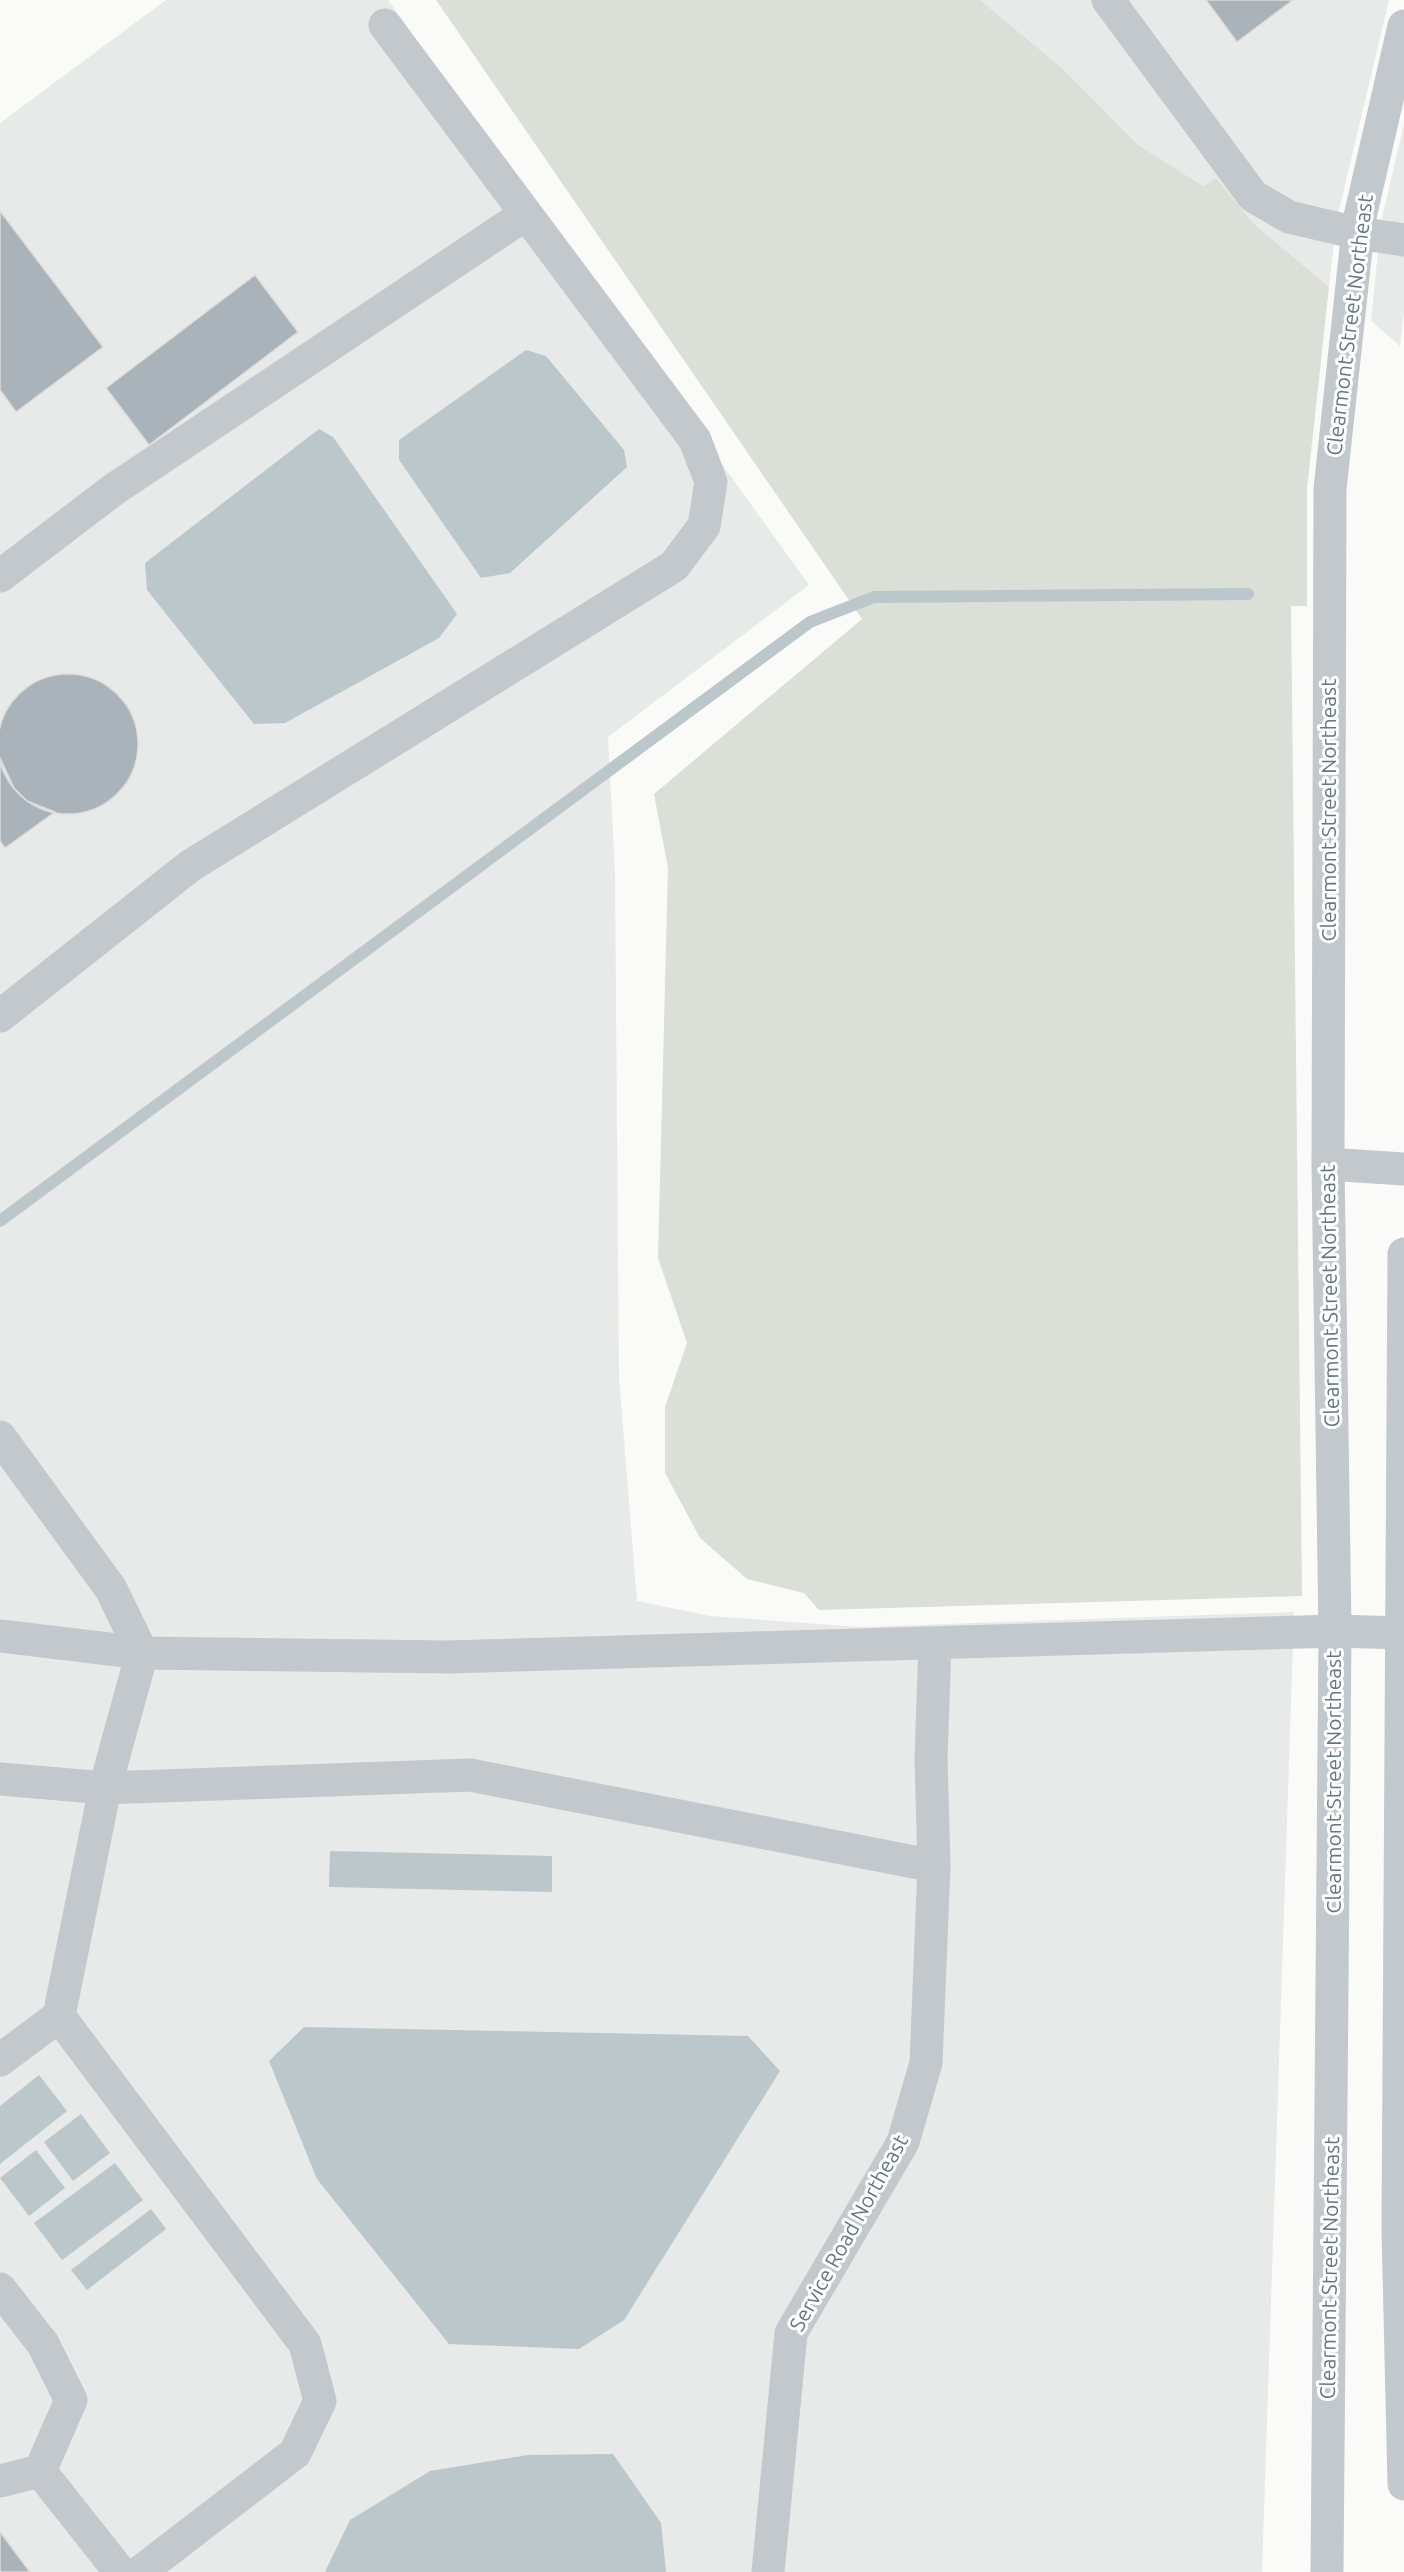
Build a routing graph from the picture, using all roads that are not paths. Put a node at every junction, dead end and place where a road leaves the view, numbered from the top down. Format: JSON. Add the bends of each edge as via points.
{"nodes":[{"id":1,"x":1108,"y":0,"type":"edge"},
{"id":2,"x":385,"y":25,"type":"dead end"},
{"id":3,"x":1404,"y":26,"type":"edge"},
{"id":4,"x":526,"y":214,"type":"junction"},
{"id":5,"x":1357,"y":233,"type":"junction"},
{"id":6,"x":1404,"y":240,"type":"edge"},
{"id":7,"x":0,"y":576,"type":"edge"},
{"id":8,"x":0,"y":1016,"type":"edge"},
{"id":9,"x":1328,"y":1164,"type":"junction"},
{"id":10,"x":1404,"y":1169,"type":"edge"},
{"id":11,"x":1404,"y":1254,"type":"edge"},
{"id":12,"x":0,"y":1437,"type":"edge"},
{"id":13,"x":1335,"y":1631,"type":"junction"},
{"id":14,"x":1403,"y":1633,"type":"edge"},
{"id":15,"x":0,"y":1636,"type":"edge"},
{"id":16,"x":935,"y":1643,"type":"junction"},
{"id":17,"x":142,"y":1653,"type":"junction"},
{"id":18,"x":0,"y":1779,"type":"edge"},
{"id":19,"x":105,"y":1788,"type":"junction"},
{"id":20,"x":934,"y":1866,"type":"junction"},
{"id":21,"x":59,"y":2016,"type":"junction"},
{"id":22,"x":0,"y":2060,"type":"edge"},
{"id":23,"x":0,"y":2289,"type":"edge"},
{"id":24,"x":1403,"y":2357,"type":"edge"},
{"id":25,"x":40,"y":2471,"type":"junction"},
{"id":26,"x":0,"y":2481,"type":"edge"},
{"id":27,"x":1404,"y":2484,"type":"edge"},
{"id":28,"x":120,"y":2572,"type":"edge"},
{"id":29,"x":140,"y":2572,"type":"edge"},
{"id":30,"x":768,"y":2572,"type":"edge"},
{"id":31,"x":1327,"y":2572,"type":"edge"}],
"edges":[{"from":1,"to":5,"type":"street","via":[[1253,196],[1289,217]]},
{"from":2,"to":4,"type":"street"},
{"from":3,"to":5,"type":"street","name":"Clearmont Street Northeast"},
{"from":4,"to":7,"type":"street","via":[[113,490]]},
{"from":4,"to":8,"type":"street","via":[[695,440],[711,482],[704,526],[674,566],[190,866]]},
{"from":5,"to":6,"type":"street"},
{"from":5,"to":9,"type":"street","name":"Clearmont Street Northeast","via":[[1330,489]]},
{"from":9,"to":10,"type":"street"},
{"from":9,"to":13,"type":"street","name":"Clearmont Street Northeast"},
{"from":11,"to":14,"type":"street"},
{"from":12,"to":17,"type":"street","via":[[111,1588]]},
{"from":13,"to":14,"type":"street"},
{"from":13,"to":16,"type":"street"},
{"from":13,"to":31,"type":"street","name":"Clearmont Street Northeast"},
{"from":14,"to":24,"type":"street","via":[[1398,2229]]},
{"from":15,"to":17,"type":"street"},
{"from":16,"to":17,"type":"street","via":[[448,1657]]},
{"from":16,"to":20,"type":"street","name":"Service Road Northeast","via":[[931,1759]]},
{"from":17,"to":19,"type":"street"},
{"from":18,"to":19,"type":"street"},
{"from":19,"to":20,"type":"street","via":[[470,1775]]},
{"from":19,"to":21,"type":"street"},
{"from":20,"to":30,"type":"street","name":"Service Road Northeast","via":[[926,2063],[903,2142],[791,2333]]},
{"from":21,"to":22,"type":"street"},
{"from":21,"to":29,"type":"street","via":[[305,2344],[320,2401],[295,2453]]},
{"from":23,"to":25,"type":"street","via":[[43,2344],[71,2400]]},
{"from":24,"to":27,"type":"street"},
{"from":25,"to":26,"type":"street"},
{"from":25,"to":28,"type":"street"}]}
